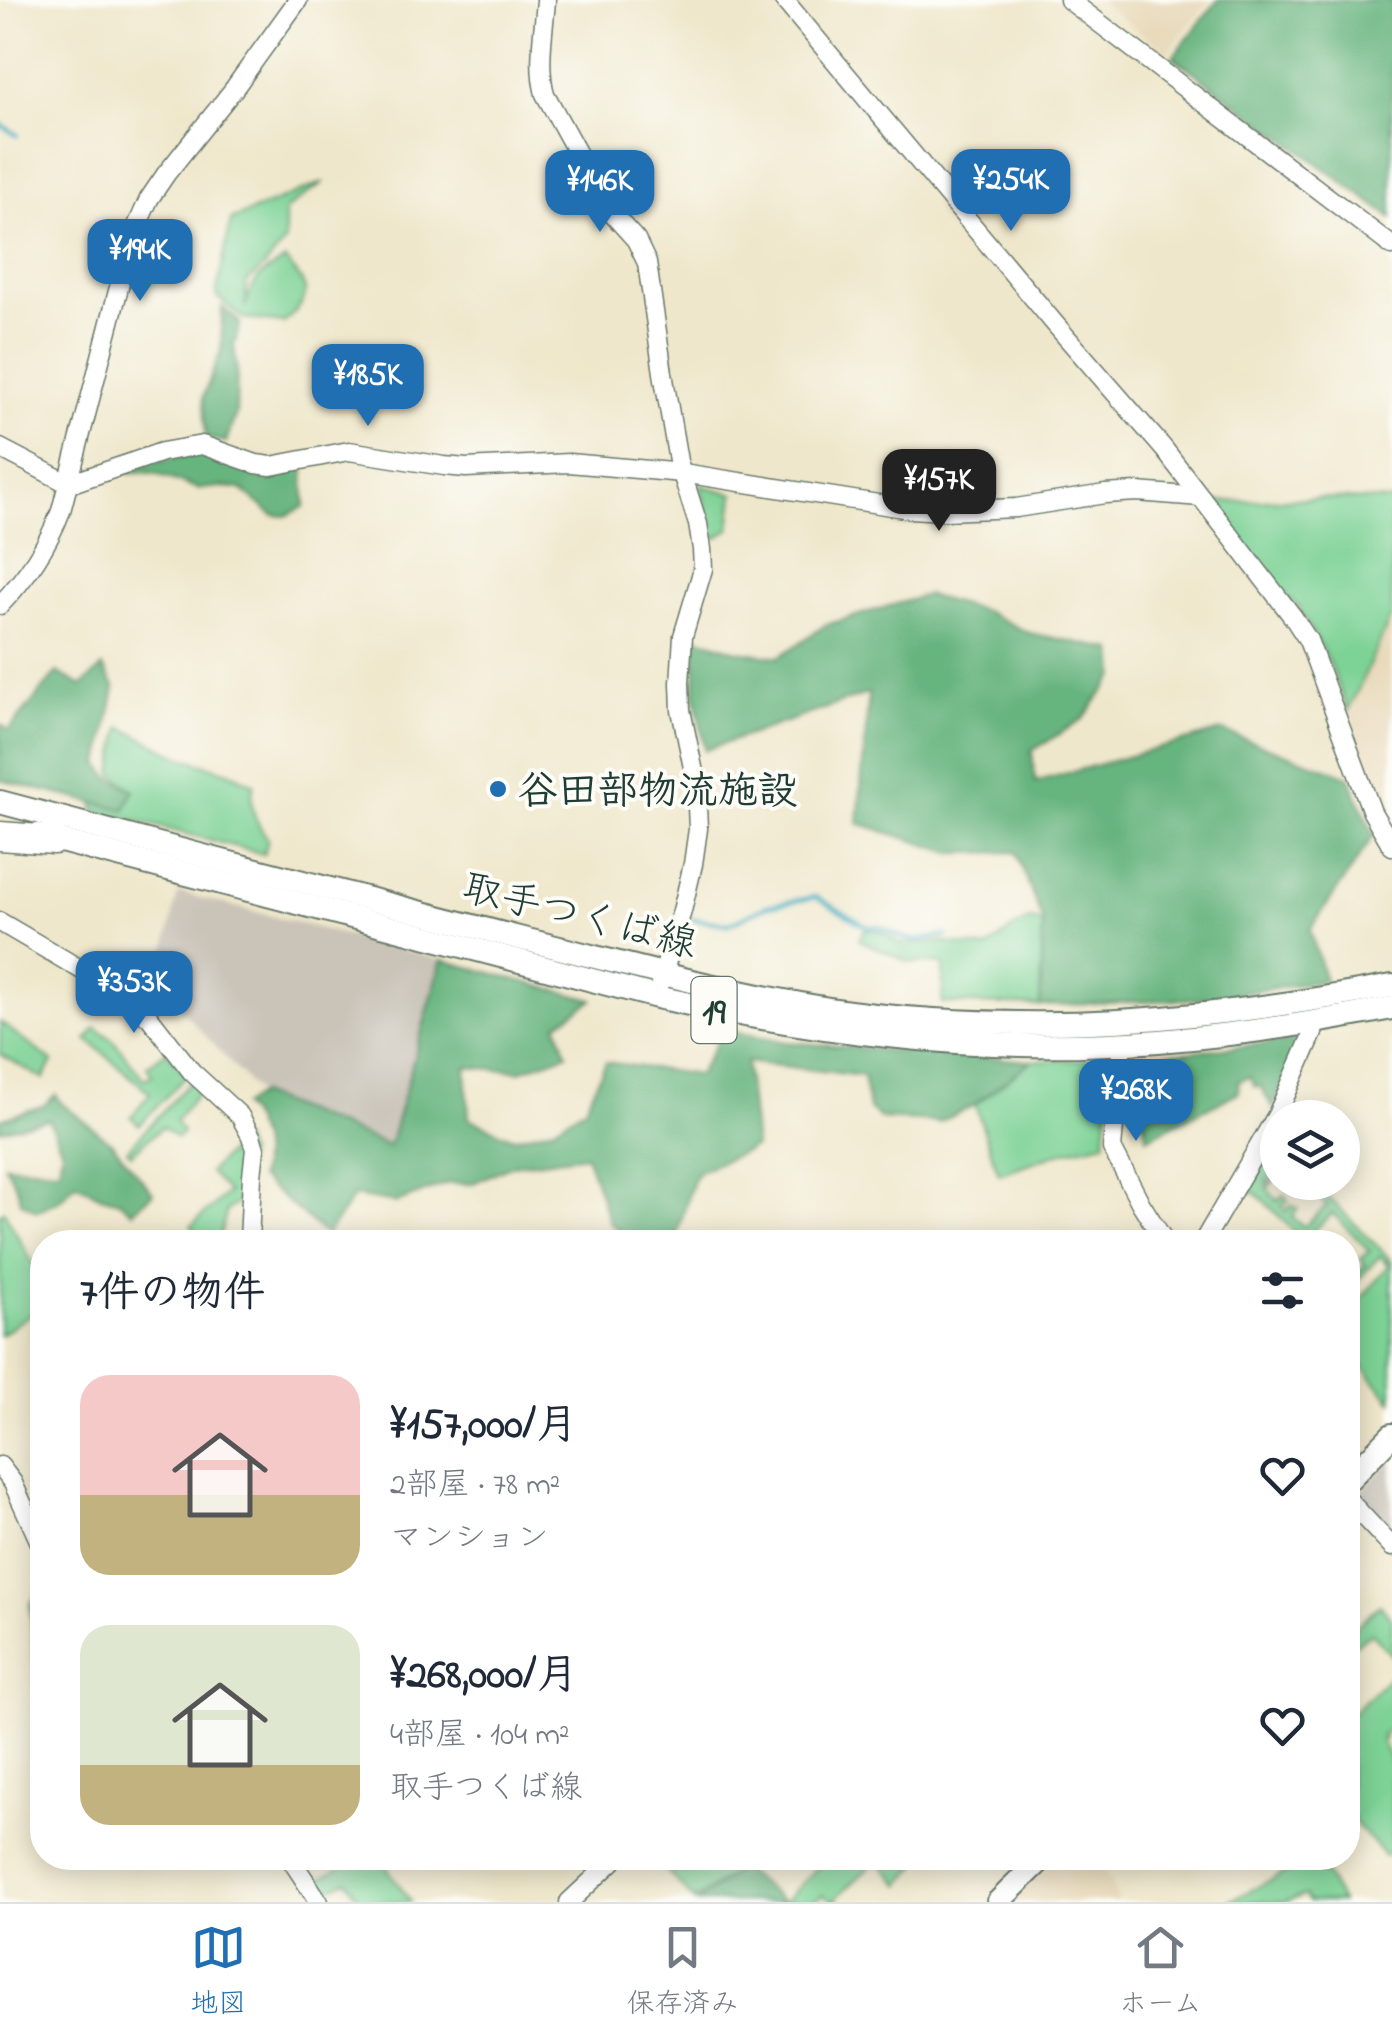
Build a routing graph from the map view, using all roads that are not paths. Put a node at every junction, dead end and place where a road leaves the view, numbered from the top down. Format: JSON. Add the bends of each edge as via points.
{"nodes":[{"id":1,"x":298,"y":0,"type":"edge"},
{"id":2,"x":546,"y":0,"type":"edge"},
{"id":3,"x":784,"y":0,"type":"edge"},
{"id":4,"x":1069,"y":0,"type":"edge"},
{"id":5,"x":1392,"y":246,"type":"edge"},
{"id":6,"x":0,"y":448,"type":"edge"},
{"id":7,"x":683,"y":473,"type":"junction"},
{"id":8,"x":70,"y":484,"type":"junction"},
{"id":9,"x":1202,"y":497,"type":"junction"},
{"id":10,"x":0,"y":605,"type":"edge"},
{"id":11,"x":0,"y":802,"type":"edge"},
{"id":12,"x":0,"y":825,"type":"edge"},
{"id":13,"x":0,"y":836,"type":"edge"},
{"id":14,"x":54,"y":840,"type":"junction"},
{"id":15,"x":1392,"y":846,"type":"edge"},
{"id":16,"x":0,"y":922,"type":"edge"},
{"id":17,"x":662,"y":973,"type":"junction"},
{"id":18,"x":1392,"y":986,"type":"edge"},
{"id":19,"x":657,"y":997,"type":"junction"},
{"id":20,"x":1392,"y":1008,"type":"edge"},
{"id":21,"x":1315,"y":1023,"type":"junction"},
{"id":22,"x":1122,"y":1044,"type":"junction"},
{"id":23,"x":250,"y":1230,"type":"edge"},
{"id":24,"x":1157,"y":1230,"type":"edge"},
{"id":25,"x":1210,"y":1230,"type":"edge"},
{"id":26,"x":1392,"y":1435,"type":"edge"},
{"id":27,"x":0,"y":1466,"type":"edge"},
{"id":28,"x":1360,"y":1468,"type":"edge"},
{"id":29,"x":1360,"y":1513,"type":"edge"},
{"id":30,"x":30,"y":1521,"type":"edge"},
{"id":31,"x":1392,"y":1547,"type":"edge"},
{"id":32,"x":298,"y":1870,"type":"edge"},
{"id":33,"x":603,"y":1870,"type":"edge"},
{"id":34,"x":1030,"y":1870,"type":"edge"},
{"id":35,"x":319,"y":1902,"type":"edge"},
{"id":36,"x":569,"y":1902,"type":"edge"},
{"id":37,"x":998,"y":1902,"type":"edge"}],
"edges":[{"from":1,"to":8,"type":"street","via":[[149,198],[132,237]]},
{"from":2,"to":7,"type":"street","via":[[542,85],[608,209],[647,264]]},
{"from":3,"to":9,"type":"street"},
{"from":4,"to":5,"type":"street"},
{"from":6,"to":8,"type":"street"},
{"from":7,"to":8,"type":"street","via":[[569,464],[455,467],[349,451],[271,466],[202,445]]},
{"from":7,"to":9,"type":"street","via":[[910,509],[1016,508],[1137,492]]},
{"from":7,"to":17,"type":"street","via":[[703,562],[683,636],[680,683],[698,828]]},
{"from":8,"to":10,"type":"street","via":[[48,542]]},
{"from":9,"to":15,"type":"street","via":[[1308,640],[1372,812]]},
{"from":11,"to":17,"type":"main road","name":"取手つくば線","number":"19"},
{"from":12,"to":14,"type":"main road","name":"取手つくば線","number":"19"},
{"from":13,"to":14,"type":"highway"},
{"from":14,"to":19,"type":"main road","name":"取手つくば線","number":"19"},
{"from":16,"to":23,"type":"street","via":[[126,996],[240,1116],[255,1149]]},
{"from":17,"to":18,"type":"main road","name":"取手つくば線","number":"19","via":[[809,1006],[1017,1023],[1225,1012]]},
{"from":17,"to":19,"type":"street"},
{"from":19,"to":22,"type":"main road","name":"取手つくば線","number":"19","via":[[807,1027],[910,1038]]},
{"from":20,"to":21,"type":"main road","name":"取手つくば線","number":"19"},
{"from":21,"to":22,"type":"main road","name":"取手つくば線","number":"19"},
{"from":21,"to":25,"type":"street","via":[[1277,1114]]},
{"from":22,"to":24,"type":"street","via":[[1112,1148]]},
{"from":26,"to":28,"type":"main road"},
{"from":27,"to":30,"type":"street"},
{"from":29,"to":31,"type":"street"},
{"from":32,"to":35,"type":"street"},
{"from":33,"to":36,"type":"street"},
{"from":34,"to":37,"type":"main road"}]}
